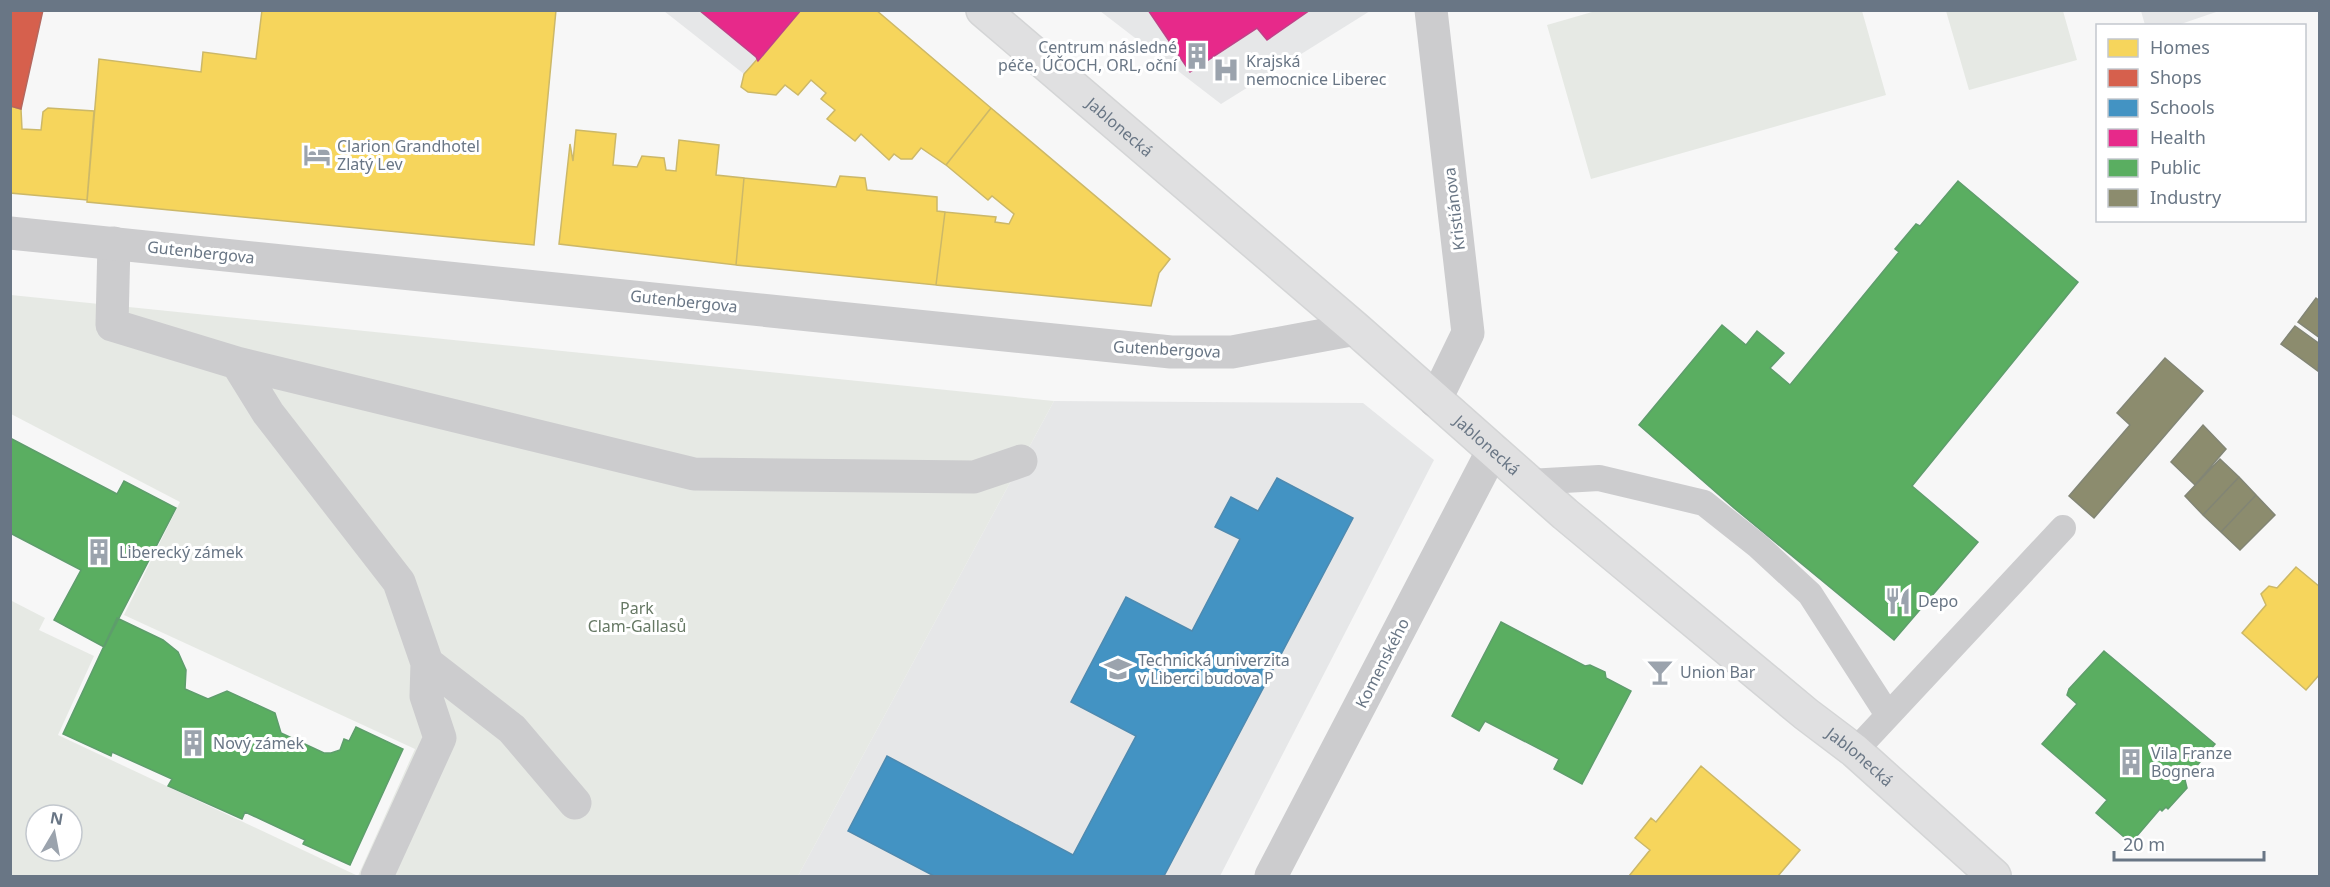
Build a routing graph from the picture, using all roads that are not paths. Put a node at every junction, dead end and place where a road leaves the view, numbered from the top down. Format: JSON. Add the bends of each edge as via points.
{"nodes":[{"id":1,"x":983,"y":10,"type":"edge"},
{"id":2,"x":1431,"y":10,"type":"edge"},
{"id":3,"x":10,"y":233,"type":"edge"},
{"id":4,"x":114,"y":243,"type":"junction"},
{"id":5,"x":1356,"y":329,"type":"junction"},
{"id":6,"x":237,"y":363,"type":"junction"},
{"id":7,"x":1435,"y":401,"type":"junction"},
{"id":8,"x":1493,"y":450,"type":"junction"},
{"id":9,"x":1021,"y":461,"type":"dead end"},
{"id":10,"x":1529,"y":482,"type":"junction"},
{"id":11,"x":2063,"y":528,"type":"dead end"},
{"id":12,"x":427,"y":663,"type":"junction"},
{"id":13,"x":1888,"y":715,"type":"junction"},
{"id":14,"x":1855,"y":751,"type":"junction"},
{"id":15,"x":575,"y":803,"type":"dead end"},
{"id":16,"x":377,"y":876,"type":"edge"},
{"id":17,"x":1271,"y":876,"type":"edge"},
{"id":18,"x":1994,"y":876,"type":"edge"}],
"edges":[{"from":1,"to":5,"type":"main road","name":"Jablonecká"},
{"from":2,"to":7,"type":"street","name":"Kristiánova","via":[[1468,333]]},
{"from":3,"to":4,"type":"street","name":"Gutenbergova"},
{"from":4,"to":5,"type":"street","name":"Gutenbergova","via":[[1171,352],[1232,352]]},
{"from":4,"to":6,"type":"street","via":[[112,325]]},
{"from":5,"to":7,"type":"main road","name":"Jablonecká"},
{"from":6,"to":9,"type":"street","via":[[694,474],[974,477]]},
{"from":6,"to":12,"type":"street","via":[[268,413],[399,582]]},
{"from":7,"to":8,"type":"main road","name":"Jablonecká"},
{"from":8,"to":10,"type":"main road","name":"Jablonecká"},
{"from":8,"to":17,"type":"street","name":"Komenského"},
{"from":10,"to":13,"type":"lane","via":[[1599,478],[1704,503],[1810,594]]},
{"from":10,"to":14,"type":"main road","name":"Jablonecká"},
{"from":11,"to":13,"type":"lane"},
{"from":12,"to":15,"type":"street","via":[[512,729]]},
{"from":12,"to":16,"type":"street","via":[[426,696],[440,738]]},
{"from":13,"to":14,"type":"lane"},
{"from":14,"to":18,"type":"main road","name":"Jablonecká"}]}
